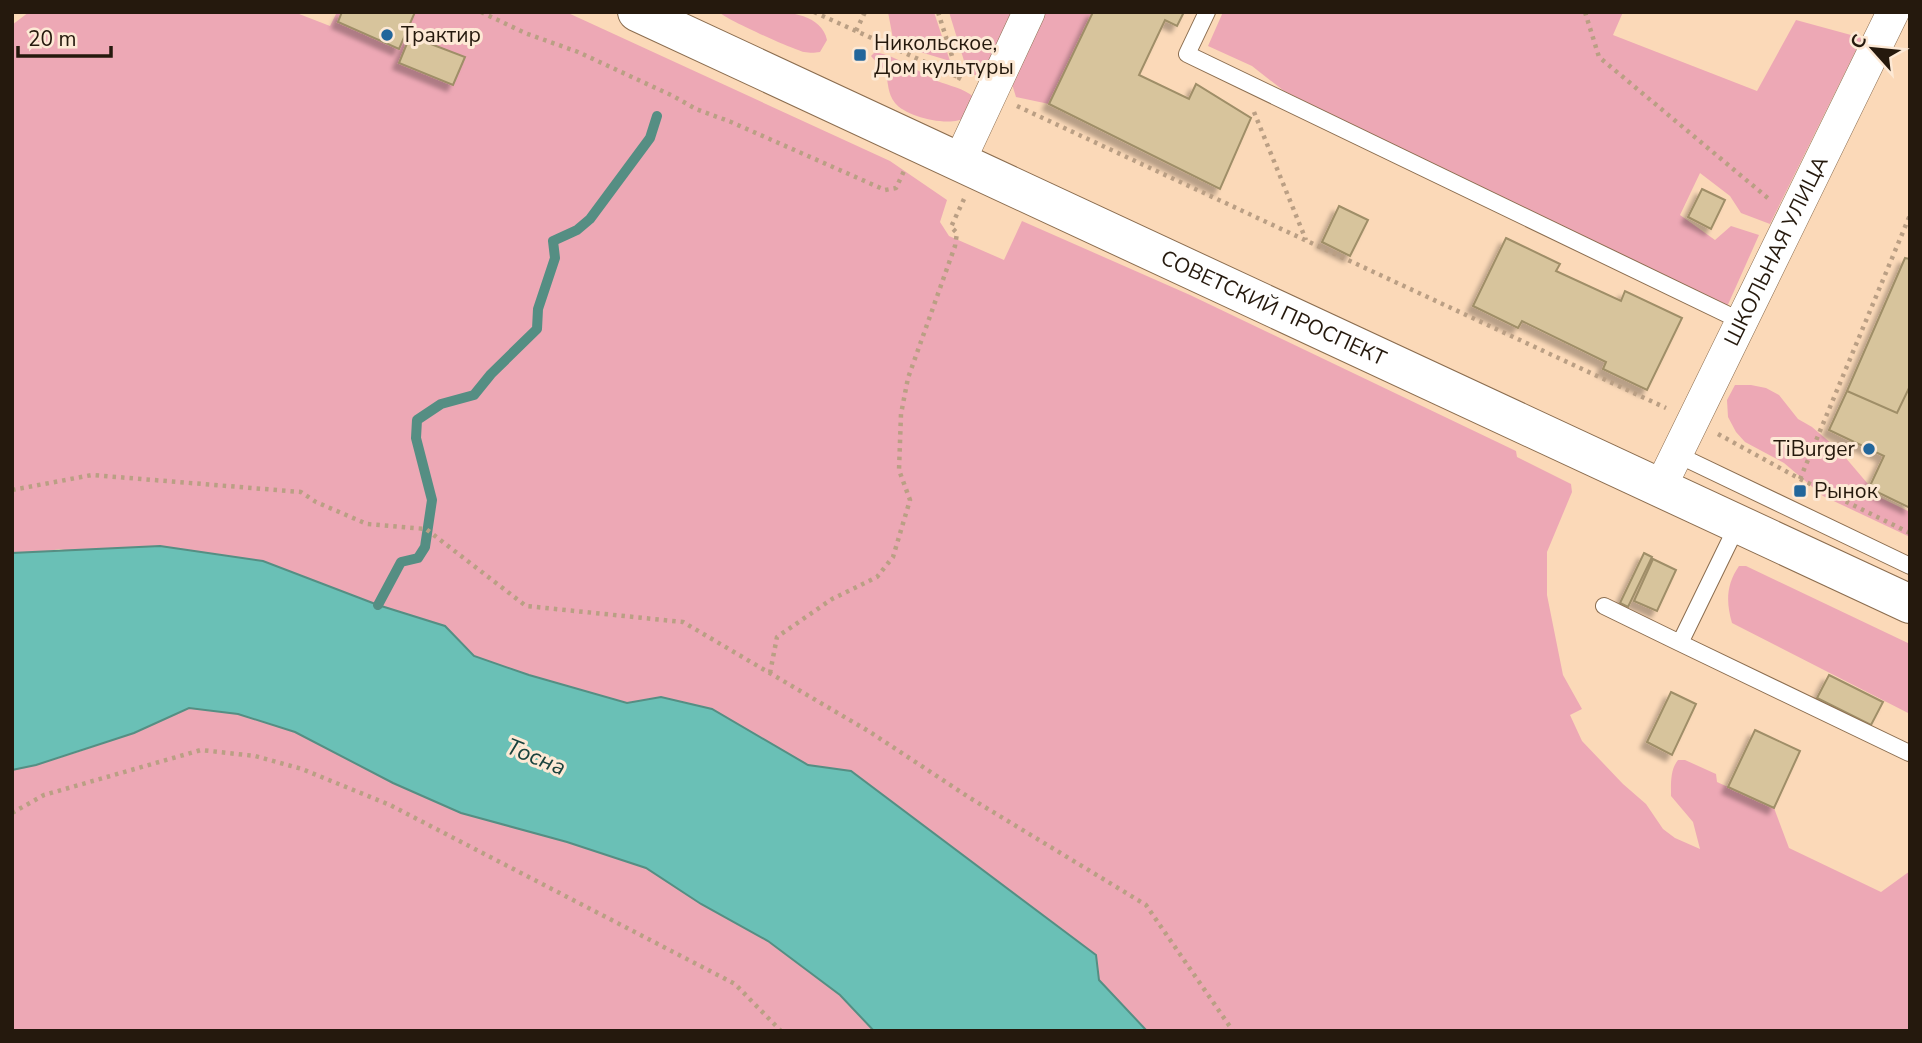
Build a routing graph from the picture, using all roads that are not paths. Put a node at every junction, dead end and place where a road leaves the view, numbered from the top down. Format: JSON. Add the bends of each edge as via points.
{"nodes":[{"id":1,"x":637,"y":12,"type":"edge"},
{"id":2,"x":1029,"y":12,"type":"edge"},
{"id":3,"x":1207,"y":12,"type":"edge"},
{"id":4,"x":1893,"y":12,"type":"edge"},
{"id":5,"x":691,"y":23,"type":"edge"},
{"id":6,"x":963,"y":178,"type":"junction"},
{"id":7,"x":1741,"y":321,"type":"junction"},
{"id":8,"x":1668,"y":471,"type":"junction"},
{"id":9,"x":1738,"y":524,"type":"junction"},
{"id":10,"x":1910,"y":566,"type":"edge"},
{"id":11,"x":1910,"y":604,"type":"edge"},
{"id":12,"x":1604,"y":606,"type":"dead end"},
{"id":13,"x":1680,"y":643,"type":"junction"},
{"id":14,"x":1909,"y":753,"type":"edge"}],
"edges":[{"from":1,"to":5,"type":"main road","name":"СОВЕТСКИЙ ПРОСПЕКТ"},
{"from":2,"to":6,"type":"street","via":[[991,94]]},
{"from":3,"to":7,"type":"lane","via":[[1186,54]]},
{"from":4,"to":7,"type":"street","name":"ШКОЛЬНАЯ УЛИЦА"},
{"from":5,"to":6,"type":"main road","name":"СОВЕТСКИЙ ПРОСПЕКТ"},
{"from":6,"to":8,"type":"main road","name":"СОВЕТСКИЙ ПРОСПЕКТ"},
{"from":7,"to":8,"type":"street","name":"ШКОЛЬНАЯ УЛИЦА"},
{"from":8,"to":9,"type":"main road","name":"СОВЕТСКИЙ ПРОСПЕКТ"},
{"from":8,"to":10,"type":"lane"},
{"from":9,"to":11,"type":"main road","name":"СОВЕТСКИЙ ПРОСПЕКТ"},
{"from":9,"to":13,"type":"lane"},
{"from":12,"to":13,"type":"lane"},
{"from":13,"to":14,"type":"lane"}]}
